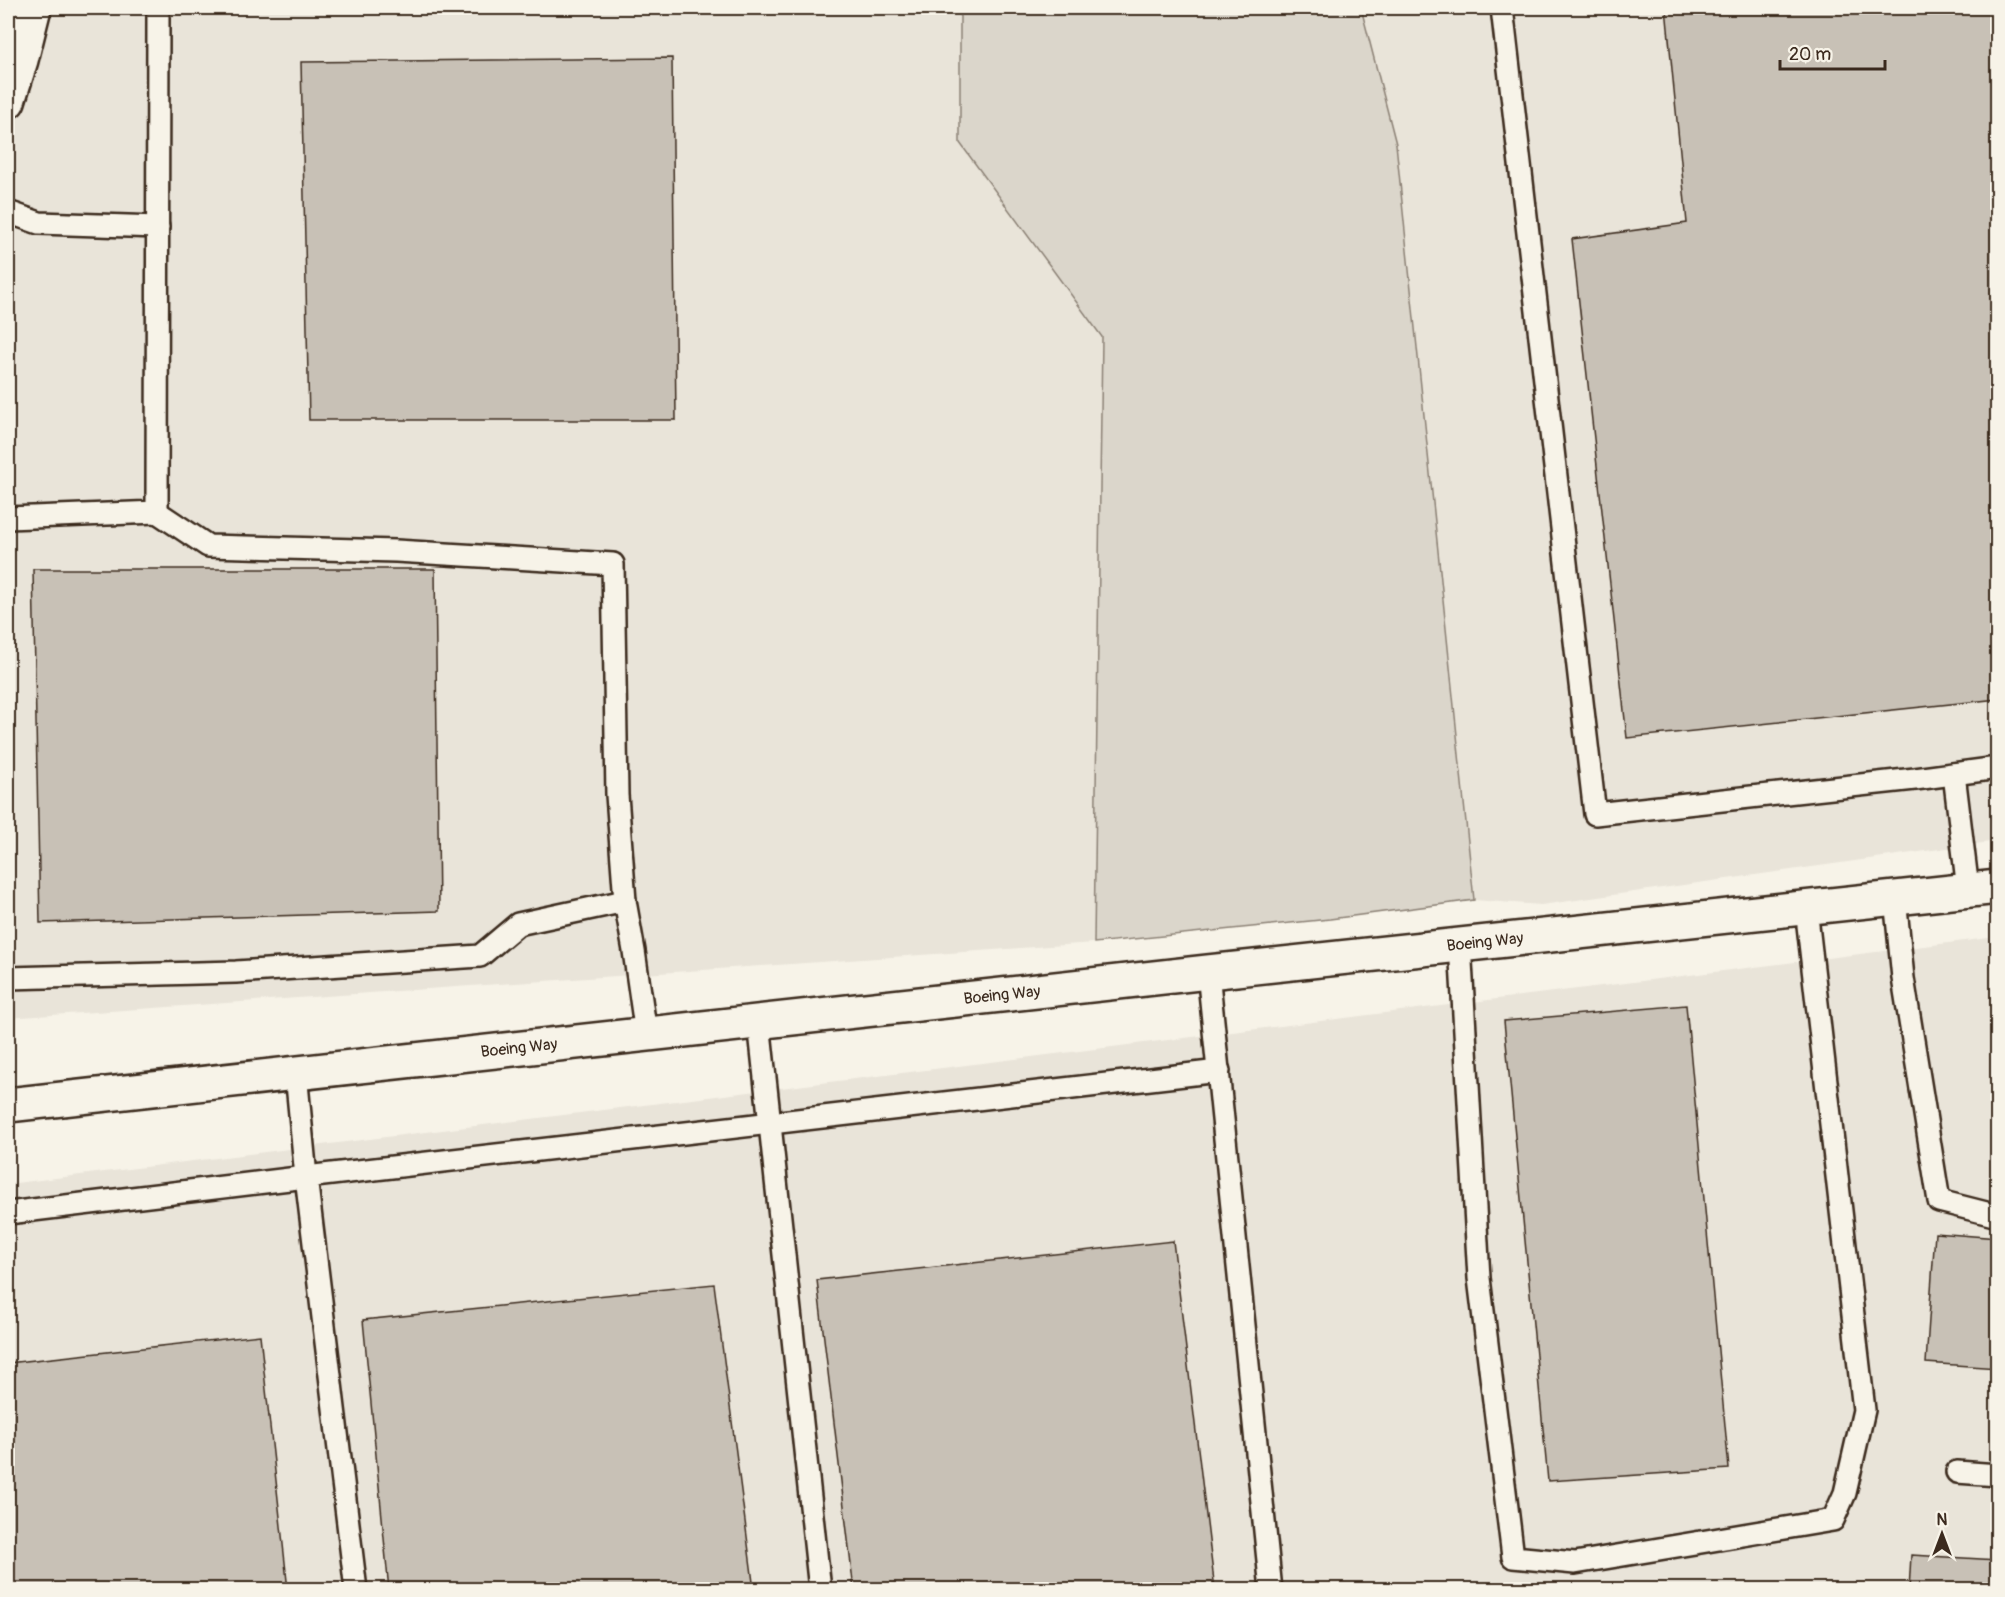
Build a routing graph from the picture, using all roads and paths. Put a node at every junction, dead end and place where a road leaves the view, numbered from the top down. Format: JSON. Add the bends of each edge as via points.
{"nodes":[{"id":1,"x":34,"y":8,"type":"edge"},
{"id":2,"x":158,"y":8,"type":"edge"},
{"id":3,"x":1502,"y":8,"type":"edge"},
{"id":4,"x":8,"y":101,"type":"edge"},
{"id":5,"x":8,"y":212,"type":"edge"},
{"id":6,"x":158,"y":227,"type":"junction"},
{"id":7,"x":157,"y":512,"type":"junction"},
{"id":8,"x":8,"y":518,"type":"edge"},
{"id":9,"x":1998,"y":768,"type":"edge"},
{"id":10,"x":1954,"y":774,"type":"junction"},
{"id":11,"x":1983,"y":889,"type":"edge"},
{"id":12,"x":1895,"y":898,"type":"junction"},
{"id":13,"x":625,"y":902,"type":"junction"},
{"id":14,"x":1806,"y":908,"type":"junction"},
{"id":15,"x":1460,"y":944,"type":"junction"},
{"id":16,"x":1208,"y":972,"type":"junction"},
{"id":17,"x":8,"y":978,"type":"edge"},
{"id":18,"x":759,"y":1022,"type":"junction"},
{"id":19,"x":646,"y":1034,"type":"junction"},
{"id":20,"x":1218,"y":1071,"type":"junction"},
{"id":21,"x":296,"y":1073,"type":"junction"},
{"id":22,"x":8,"y":1105,"type":"edge"},
{"id":23,"x":770,"y":1123,"type":"junction"},
{"id":24,"x":306,"y":1177,"type":"junction"},
{"id":25,"x":8,"y":1213,"type":"edge"},
{"id":26,"x":1998,"y":1216,"type":"edge"},
{"id":27,"x":1957,"y":1472,"type":"dead end"},
{"id":28,"x":1998,"y":1475,"type":"edge"},
{"id":29,"x":356,"y":1590,"type":"edge"},
{"id":30,"x":820,"y":1590,"type":"edge"},
{"id":31,"x":1271,"y":1590,"type":"edge"}],
"edges":[{"from":1,"to":4,"type":"street"},
{"from":2,"to":6,"type":"lane"},
{"from":3,"to":10,"type":"lane","via":[[1595,814]]},
{"from":5,"to":6,"type":"lane","via":[[39,223]]},
{"from":6,"to":7,"type":"lane"},
{"from":7,"to":8,"type":"lane"},
{"from":7,"to":13,"type":"lane","via":[[208,546],[396,551],[613,564],[617,795]]},
{"from":9,"to":10,"type":"lane"},
{"from":10,"to":11,"type":"lane"},
{"from":11,"to":12,"type":"street","name":"Boeing Way"},
{"from":12,"to":14,"type":"street","name":"Boeing Way"},
{"from":12,"to":26,"type":"lane","via":[[1903,978],[1939,1201]]},
{"from":13,"to":17,"type":"lane","via":[[518,924],[480,956],[236,972]]},
{"from":13,"to":19,"type":"lane"},
{"from":14,"to":15,"type":"street","name":"Boeing Way"},
{"from":14,"to":15,"type":"lane","via":[[1864,1410],[1845,1492],[1833,1520],[1575,1563],[1513,1557],[1479,1278]]},
{"from":15,"to":16,"type":"street","name":"Boeing Way"},
{"from":16,"to":18,"type":"street","name":"Boeing Way"},
{"from":16,"to":20,"type":"lane"},
{"from":18,"to":19,"type":"street","name":"Boeing Way"},
{"from":18,"to":23,"type":"lane"},
{"from":19,"to":21,"type":"street","name":"Boeing Way"},
{"from":20,"to":23,"type":"lane"},
{"from":20,"to":31,"type":"lane"},
{"from":21,"to":22,"type":"street","name":"Boeing Way"},
{"from":21,"to":24,"type":"lane"},
{"from":23,"to":24,"type":"lane"},
{"from":23,"to":30,"type":"lane"},
{"from":24,"to":25,"type":"lane"},
{"from":24,"to":29,"type":"lane"},
{"from":27,"to":28,"type":"lane"}]}
